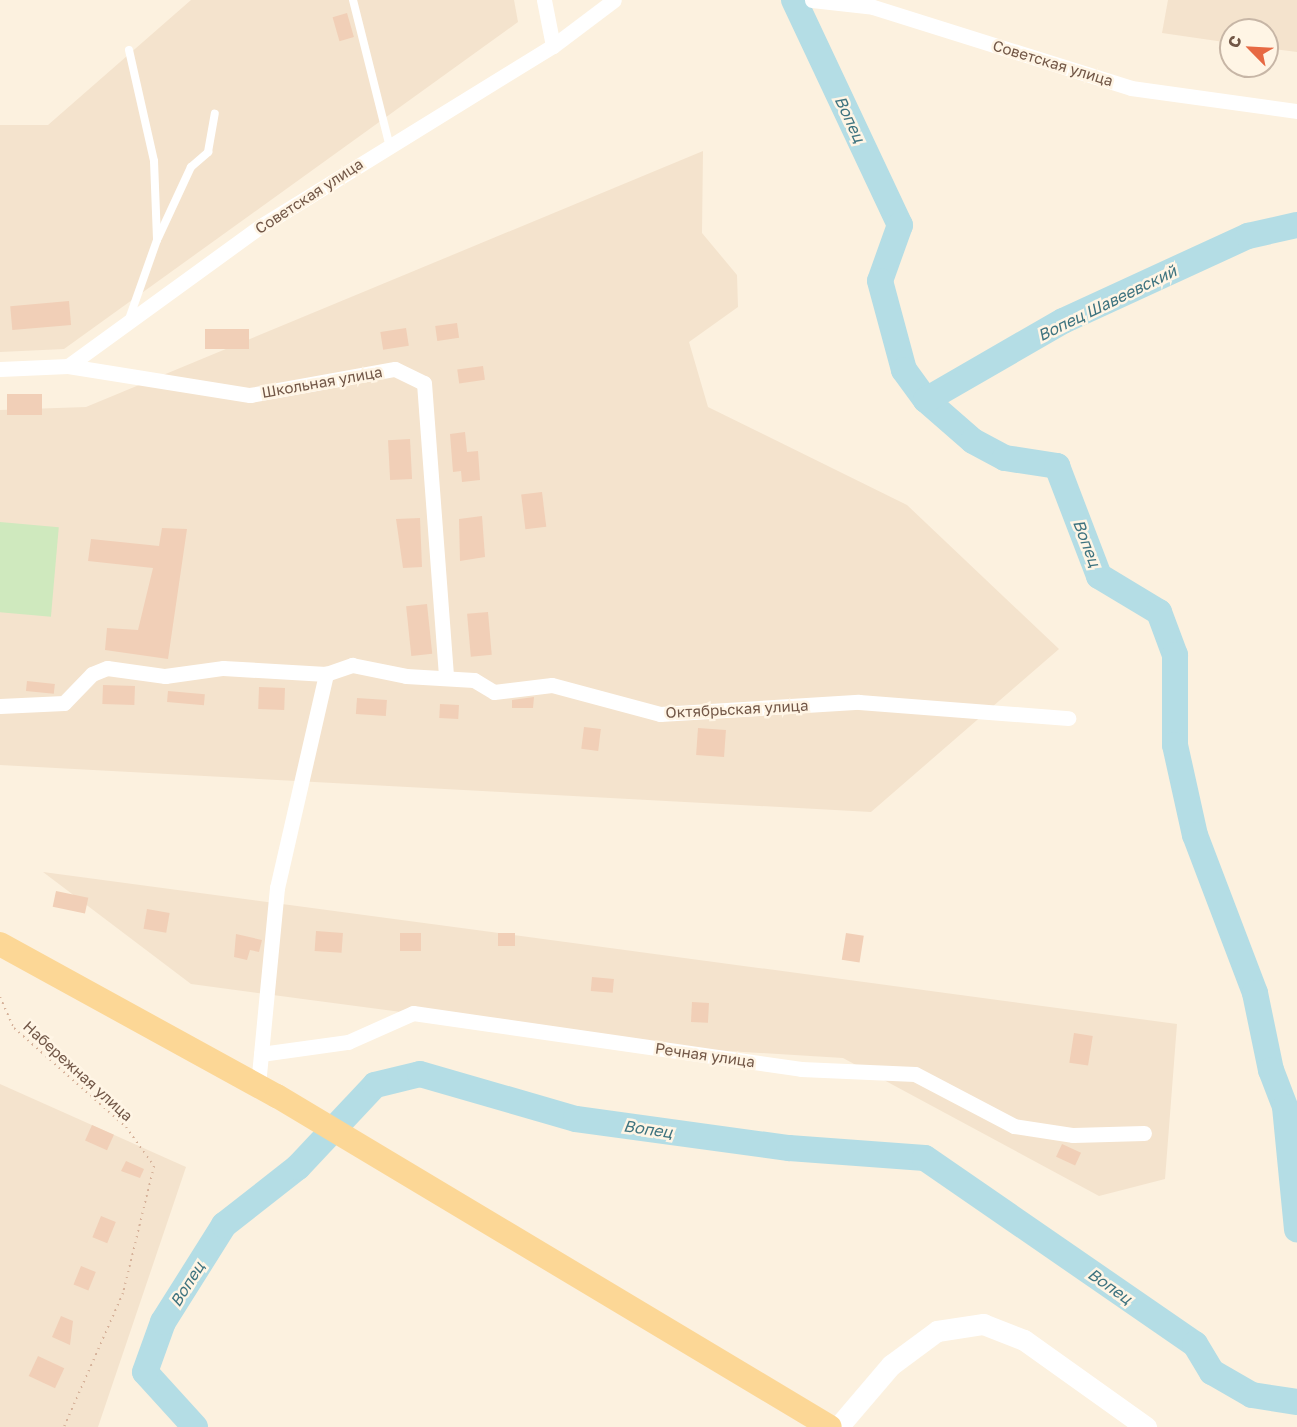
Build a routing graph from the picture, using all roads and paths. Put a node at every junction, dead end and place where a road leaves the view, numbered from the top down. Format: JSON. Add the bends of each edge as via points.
{"nodes":[{"id":1,"x":353,"y":0,"type":"edge"},
{"id":2,"x":544,"y":0,"type":"edge"},
{"id":3,"x":614,"y":0,"type":"edge"},
{"id":4,"x":812,"y":0,"type":"edge"},
{"id":5,"x":553,"y":46,"type":"junction"},
{"id":6,"x":129,"y":50,"type":"dead end"},
{"id":7,"x":1297,"y":111,"type":"edge"},
{"id":8,"x":214,"y":114,"type":"dead end"},
{"id":9,"x":389,"y":143,"type":"junction"},
{"id":10,"x":157,"y":240,"type":"junction"},
{"id":11,"x":128,"y":321,"type":"junction"},
{"id":12,"x":68,"y":366,"type":"junction"},
{"id":13,"x":0,"y":369,"type":"edge"},
{"id":14,"x":326,"y":674,"type":"junction"},
{"id":15,"x":446,"y":676,"type":"junction"},
{"id":16,"x":0,"y":705,"type":"edge"},
{"id":17,"x":1068,"y":718,"type":"dead end"},
{"id":18,"x":0,"y":944,"type":"edge"},
{"id":19,"x":0,"y":997,"type":"edge"},
{"id":20,"x":261,"y":1054,"type":"junction"},
{"id":21,"x":268,"y":1090,"type":"junction"},
{"id":22,"x":1144,"y":1133,"type":"dead end"},
{"id":23,"x":64,"y":1427,"type":"edge"},
{"id":24,"x":830,"y":1427,"type":"edge"},
{"id":25,"x":838,"y":1427,"type":"edge"},
{"id":26,"x":1146,"y":1427,"type":"edge"}],
"edges":[{"from":1,"to":9,"type":"lane"},
{"from":2,"to":5,"type":"street"},
{"from":3,"to":5,"type":"street","name":"Советская улица"},
{"from":4,"to":7,"type":"street","name":"Советская улица","via":[[873,8],[1131,88]]},
{"from":5,"to":9,"type":"street","name":"Советская улица"},
{"from":6,"to":10,"type":"lane","via":[[154,161]]},
{"from":8,"to":10,"type":"lane","via":[[208,152],[191,167]]},
{"from":9,"to":11,"type":"street","name":"Советская улица"},
{"from":10,"to":11,"type":"lane"},
{"from":11,"to":12,"type":"street","name":"Советская улица"},
{"from":12,"to":13,"type":"street"},
{"from":12,"to":15,"type":"street","name":"Школьная улица","via":[[250,395],[395,369],[424,383]]},
{"from":14,"to":15,"type":"street","name":"Октябрьская улица","via":[[352,664],[406,676]]},
{"from":14,"to":16,"type":"street","name":"Октябрьская улица","via":[[223,668],[165,676],[107,668],[92,674],[64,703]]},
{"from":14,"to":20,"type":"street","via":[[277,888]]},
{"from":15,"to":17,"type":"street","name":"Октябрьская улица","via":[[474,680],[494,692],[552,686],[660,714],[859,702]]},
{"from":18,"to":21,"type":"main road"},
{"from":19,"to":23,"type":"path","name":"Набережная улица","via":[[14,1028],[126,1127],[154,1166],[123,1293]]},
{"from":20,"to":21,"type":"street"},
{"from":20,"to":22,"type":"street","name":"Речная улица","via":[[348,1042],[413,1013],[801,1069],[915,1074],[1014,1126],[1073,1135]]},
{"from":21,"to":24,"type":"main road"},
{"from":25,"to":26,"type":"street","via":[[891,1365],[937,1332],[983,1324],[1024,1340]]}]}
